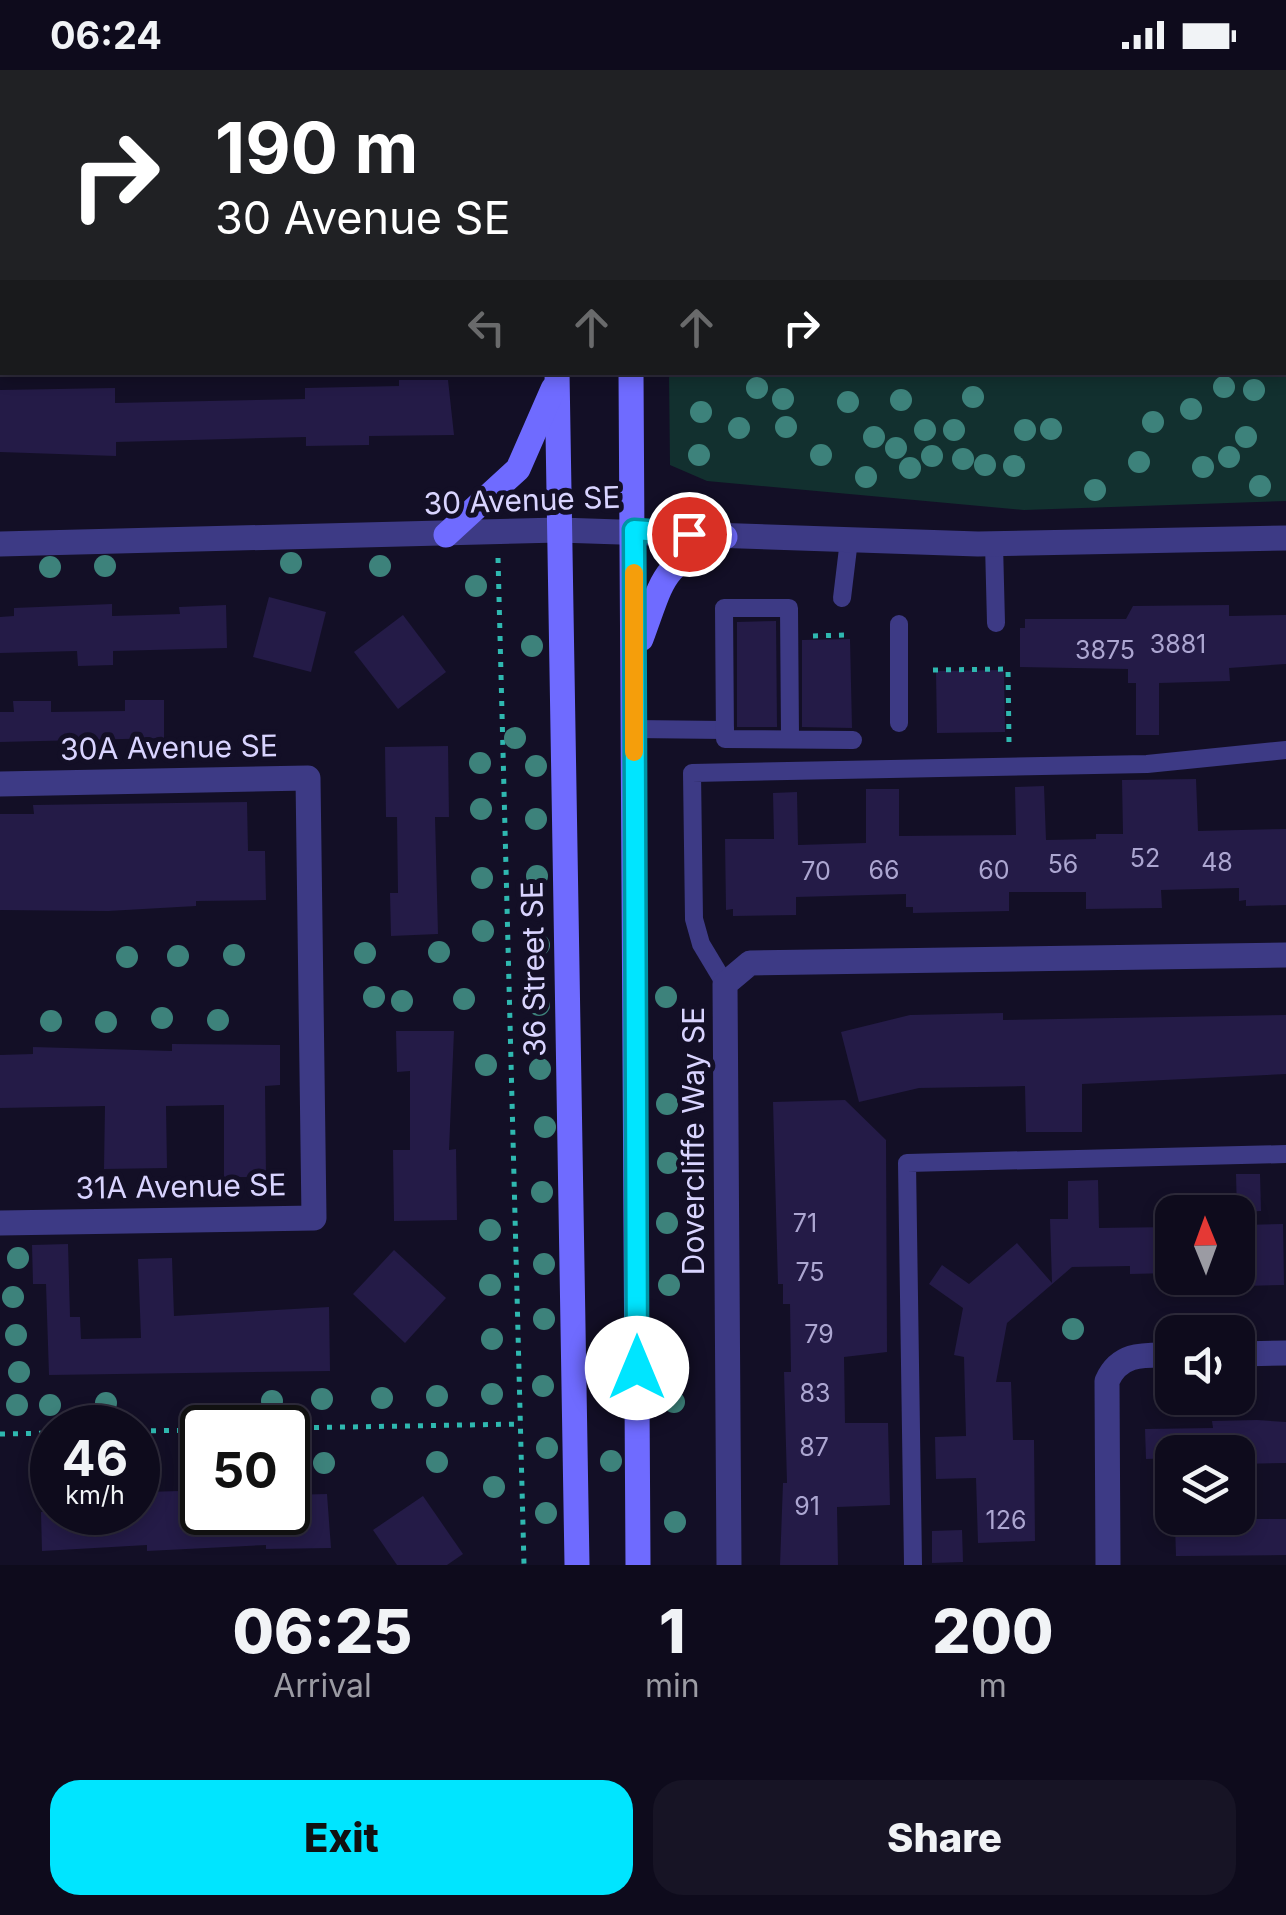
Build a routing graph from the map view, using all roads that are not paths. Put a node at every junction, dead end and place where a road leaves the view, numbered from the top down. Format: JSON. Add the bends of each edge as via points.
{"nodes":[{"id":1,"x":630,"y":375,"type":"edge"},
{"id":2,"x":557,"y":376,"type":"edge"},
{"id":3,"x":559,"y":530,"type":"junction"},
{"id":4,"x":634,"y":530,"type":"junction"},
{"id":5,"x":446,"y":536,"type":"junction"},
{"id":6,"x":724,"y":537,"type":"junction"},
{"id":7,"x":1286,"y":538,"type":"edge"},
{"id":8,"x":849,"y":540,"type":"junction"},
{"id":9,"x":0,"y":544,"type":"edge"},
{"id":10,"x":994,"y":544,"type":"junction"},
{"id":11,"x":842,"y":598,"type":"dead end"},
{"id":12,"x":898,"y":624,"type":"dead end"},
{"id":13,"x":996,"y":624,"type":"dead end"},
{"id":14,"x":634,"y":658,"type":"junction"},
{"id":15,"x":899,"y":723,"type":"dead end"},
{"id":16,"x":634,"y":729,"type":"junction"},
{"id":17,"x":725,"y":730,"type":"junction"},
{"id":18,"x":790,"y":738,"type":"junction"},
{"id":19,"x":853,"y":740,"type":"dead end"},
{"id":20,"x":1286,"y":750,"type":"edge"},
{"id":21,"x":0,"y":784,"type":"edge"},
{"id":22,"x":1286,"y":955,"type":"edge"},
{"id":23,"x":726,"y":984,"type":"junction"},
{"id":24,"x":308,"y":989,"type":"joint"},
{"id":25,"x":1286,"y":1154,"type":"edge"},
{"id":26,"x":0,"y":1223,"type":"edge"},
{"id":27,"x":1286,"y":1353,"type":"edge"},
{"id":28,"x":1155,"y":1354,"type":"edge"},
{"id":29,"x":1255,"y":1354,"type":"edge"},
{"id":30,"x":577,"y":1565,"type":"edge"},
{"id":31,"x":638,"y":1565,"type":"edge"},
{"id":32,"x":729,"y":1565,"type":"edge"},
{"id":33,"x":913,"y":1565,"type":"edge"},
{"id":34,"x":1108,"y":1565,"type":"edge"}],
"edges":[{"from":1,"to":4,"type":"main road"},
{"from":2,"to":3,"type":"main road","name":"36 Street SE"},
{"from":2,"to":5,"type":"main road","via":[[518,468]]},
{"from":3,"to":4,"type":"street","name":"30 Avenue SE"},
{"from":3,"to":5,"type":"street","name":"30 Avenue SE"},
{"from":3,"to":30,"type":"main road","name":"36 Street SE"},
{"from":4,"to":6,"type":"street","name":"30 Avenue SE"},
{"from":4,"to":14,"type":"main road"},
{"from":5,"to":9,"type":"street","name":"30 Avenue SE"},
{"from":6,"to":8,"type":"street","name":"30 Avenue SE"},
{"from":6,"to":14,"type":"main road","via":[[680,558],[662,580]]},
{"from":7,"to":10,"type":"street","name":"30 Avenue SE"},
{"from":8,"to":10,"type":"street","name":"30 Avenue SE"},
{"from":8,"to":11,"type":"lane"},
{"from":10,"to":13,"type":"lane"},
{"from":12,"to":15,"type":"lane"},
{"from":14,"to":16,"type":"main road"},
{"from":16,"to":17,"type":"lane"},
{"from":16,"to":31,"type":"main road"},
{"from":17,"to":18,"type":"lane","via":[[725,738]]},
{"from":17,"to":18,"type":"lane","via":[[731,692],[724,608],[789,608],[783,653]]},
{"from":18,"to":19,"type":"lane"},
{"from":20,"to":23,"type":"lane","via":[[1147,764],[692,773],[694,920]]},
{"from":21,"to":24,"type":"street","name":"30A Avenue SE","via":[[308,778]]},
{"from":22,"to":23,"type":"street","name":"Dovercliffe Way SE","via":[[750,963]]},
{"from":23,"to":32,"type":"street","name":"Dovercliffe Way SE"},
{"from":24,"to":26,"type":"street","name":"31A Avenue SE","via":[[314,1218]]},
{"from":25,"to":33,"type":"lane","via":[[907,1163]]},
{"from":27,"to":29,"type":"street"},
{"from":28,"to":34,"type":"street","via":[[1122,1360],[1107,1380]]}]}
